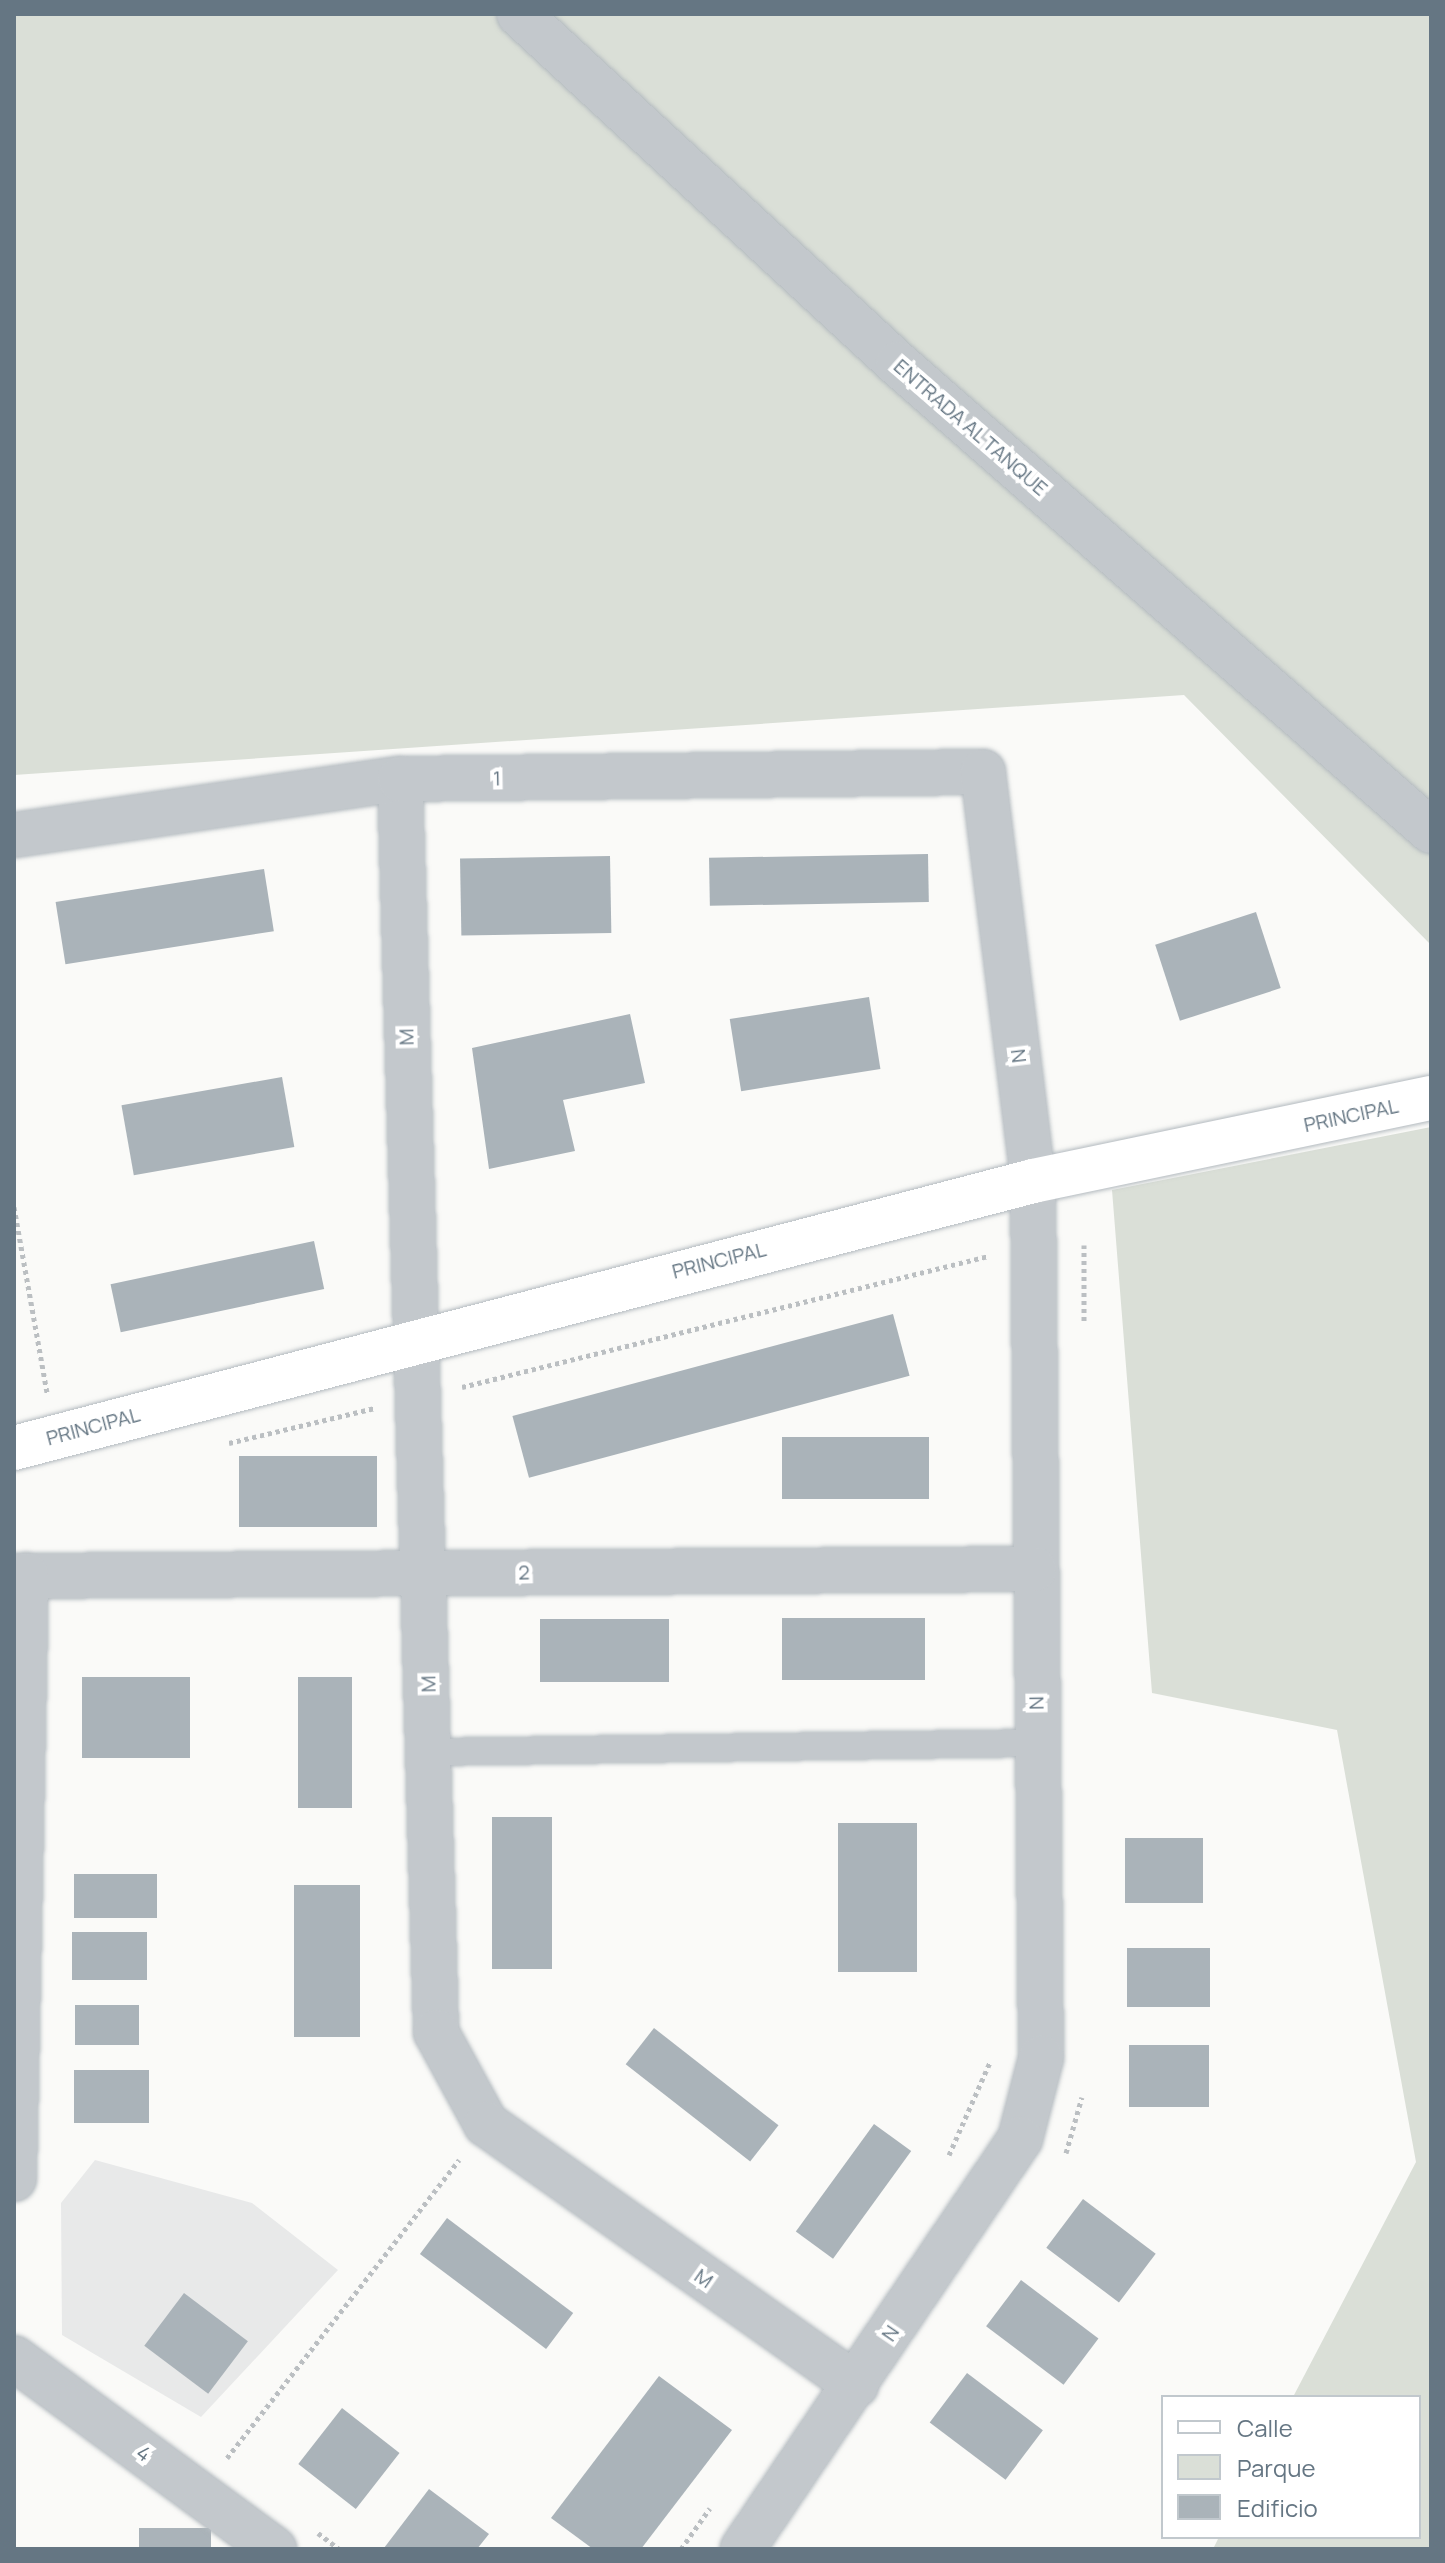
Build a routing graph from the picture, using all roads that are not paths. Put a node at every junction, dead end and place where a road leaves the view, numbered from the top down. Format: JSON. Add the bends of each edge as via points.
{"nodes":[{"id":1,"x":519,"y":14,"type":"edge"},
{"id":2,"x":983,"y":772,"type":"joint"},
{"id":3,"x":400,"y":779,"type":"junction"},
{"id":4,"x":1431,"y":831,"type":"edge"},
{"id":5,"x":14,"y":835,"type":"edge"},
{"id":6,"x":1431,"y":1098,"type":"edge"},
{"id":7,"x":1033,"y":1181,"type":"junction"},
{"id":8,"x":417,"y":1337,"type":"junction"},
{"id":9,"x":14,"y":1448,"type":"edge"},
{"id":10,"x":1034,"y":1569,"type":"junction"},
{"id":11,"x":426,"y":1573,"type":"junction"},
{"id":12,"x":20,"y":1576,"type":"edge"},
{"id":13,"x":1036,"y":1743,"type":"junction"},
{"id":14,"x":430,"y":1752,"type":"junction"},
{"id":15,"x":14,"y":2179,"type":"edge"},
{"id":16,"x":14,"y":2358,"type":"edge"},
{"id":17,"x":856,"y":2385,"type":"junction"},
{"id":18,"x":274,"y":2549,"type":"edge"},
{"id":19,"x":742,"y":2549,"type":"edge"}],
"edges":[{"from":1,"to":4,"type":"street","name":"ENTRADA AL TANQUE","via":[[898,364]]},
{"from":2,"to":3,"type":"street","name":"1"},
{"from":2,"to":7,"type":"street","name":"N"},
{"from":3,"to":5,"type":"street","name":"1"},
{"from":3,"to":8,"type":"street","name":"M"},
{"from":6,"to":7,"type":"street","name":"PRINCIPAL"},
{"from":7,"to":8,"type":"street","name":"PRINCIPAL"},
{"from":7,"to":10,"type":"street","name":"N"},
{"from":8,"to":9,"type":"street","name":"PRINCIPAL"},
{"from":8,"to":11,"type":"street","name":"M"},
{"from":10,"to":11,"type":"street","name":"2"},
{"from":10,"to":13,"type":"street","name":"N"},
{"from":11,"to":12,"type":"street","name":"2"},
{"from":11,"to":14,"type":"street","name":"M"},
{"from":12,"to":15,"type":"street"},
{"from":13,"to":14,"type":"lane"},
{"from":13,"to":17,"type":"street","name":"N","via":[[1041,2058],[1020,2139]]},
{"from":14,"to":17,"type":"street","name":"M","via":[[436,2032],[486,2124]]},
{"from":16,"to":18,"type":"street","name":"4"},
{"from":17,"to":19,"type":"street","name":"N"}]}
